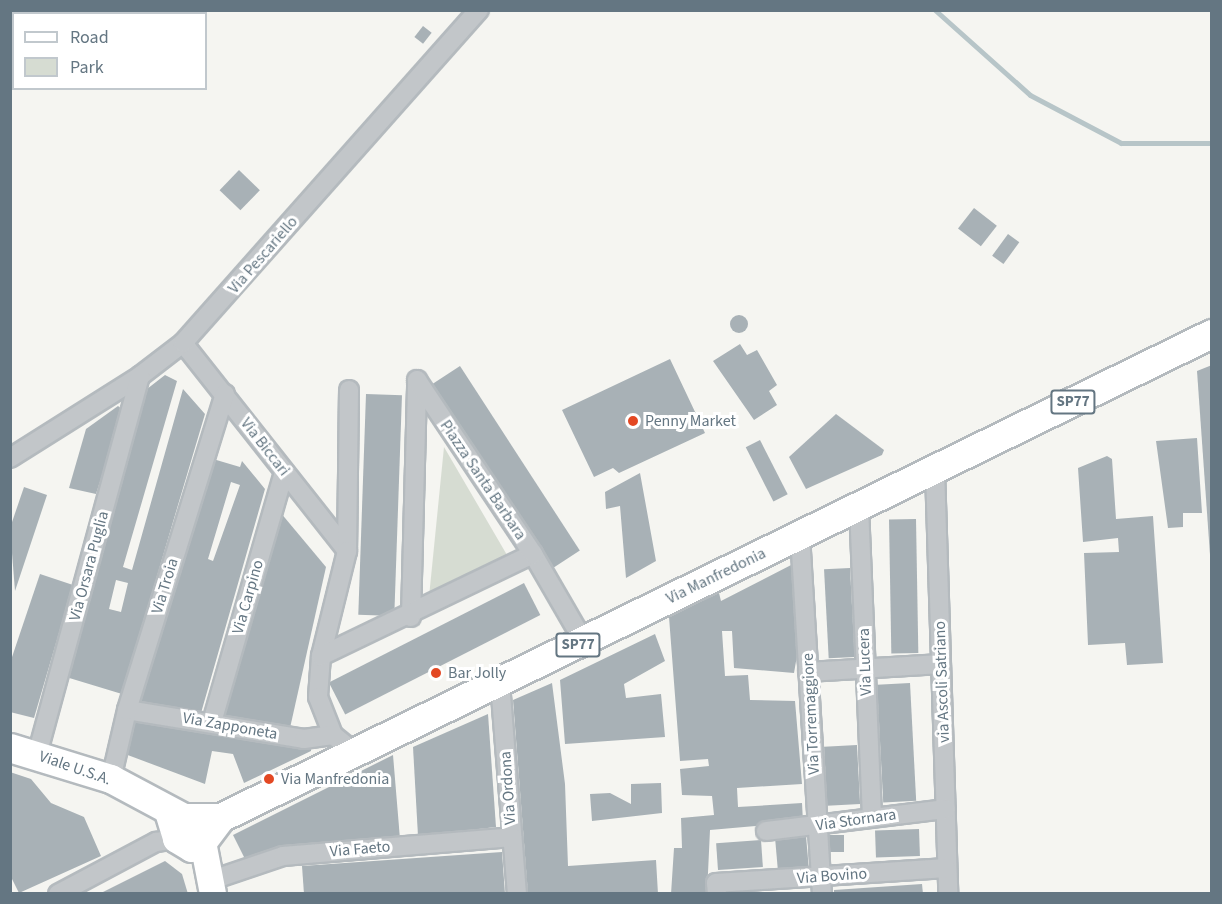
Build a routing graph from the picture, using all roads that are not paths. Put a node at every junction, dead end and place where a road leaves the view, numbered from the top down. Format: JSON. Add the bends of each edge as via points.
{"nodes":[{"id":1,"x":479,"y":10,"type":"edge"},
{"id":2,"x":1212,"y":334,"type":"edge"},
{"id":3,"x":183,"y":343,"type":"junction"},
{"id":4,"x":140,"y":376,"type":"junction"},
{"id":5,"x":349,"y":390,"type":"dead end"},
{"id":6,"x":225,"y":394,"type":"junction"},
{"id":7,"x":10,"y":458,"type":"edge"},
{"id":8,"x":935,"y":470,"type":"junction"},
{"id":9,"x":284,"y":472,"type":"junction"},
{"id":10,"x":859,"y":507,"type":"junction"},
{"id":11,"x":800,"y":535,"type":"junction"},
{"id":12,"x":346,"y":551,"type":"junction"},
{"id":13,"x":532,"y":554,"type":"junction"},
{"id":14,"x":411,"y":617,"type":"junction"},
{"id":15,"x":584,"y":642,"type":"junction"},
{"id":16,"x":321,"y":656,"type":"junction"},
{"id":17,"x":941,"y":664,"type":"junction"},
{"id":18,"x":866,"y":668,"type":"junction"},
{"id":19,"x":808,"y":672,"type":"junction"},
{"id":20,"x":500,"y":683,"type":"junction"},
{"id":21,"x":127,"y":710,"type":"junction"},
{"id":22,"x":212,"y":722,"type":"junction"},
{"id":23,"x":333,"y":735,"type":"junction"},
{"id":24,"x":24,"y":751,"type":"edge"},
{"id":25,"x":355,"y":753,"type":"junction"},
{"id":26,"x":111,"y":778,"type":"junction"},
{"id":27,"x":946,"y":809,"type":"junction"},
{"id":28,"x":872,"y":817,"type":"junction"},
{"id":29,"x":818,"y":826,"type":"junction"},
{"id":30,"x":766,"y":831,"type":"dead end"},
{"id":31,"x":512,"y":837,"type":"junction"},
{"id":32,"x":197,"y":840,"type":"edge"},
{"id":33,"x":947,"y":868,"type":"junction"},
{"id":34,"x":821,"y":885,"type":"edge"},
{"id":35,"x":717,"y":888,"type":"edge"},
{"id":36,"x":58,"y":894,"type":"edge"},
{"id":37,"x":517,"y":894,"type":"edge"},
{"id":38,"x":948,"y":894,"type":"edge"}],
"edges":[{"from":1,"to":3,"type":"street","name":"Via Pescariello"},
{"from":2,"to":8,"type":"main road","name":"Via Manfredonia","number":"SP77"},
{"from":3,"to":4,"type":"street","name":"Via Pescariello"},
{"from":3,"to":6,"type":"street","name":"Via Biccari"},
{"from":4,"to":7,"type":"street","name":"Via Pescariello"},
{"from":4,"to":24,"type":"street","name":"Via Orsara Puglia"},
{"from":5,"to":12,"type":"street"},
{"from":6,"to":9,"type":"street","name":"Via Biccari"},
{"from":6,"to":21,"type":"street","name":"Via Troia"},
{"from":8,"to":10,"type":"main road","name":"Via Manfredonia","number":"SP77"},
{"from":8,"to":17,"type":"street","name":"via Ascoli Satriano"},
{"from":9,"to":12,"type":"street","name":"Via Biccari"},
{"from":9,"to":22,"type":"street","name":"Via Carpino"},
{"from":10,"to":11,"type":"main road","name":"Via Manfredonia","number":"SP77"},
{"from":10,"to":18,"type":"street","name":"Via Lucera"},
{"from":11,"to":15,"type":"main road","name":"Via Manfredonia","number":"SP77"},
{"from":11,"to":19,"type":"street","name":"Via Torremaggiore"},
{"from":12,"to":16,"type":"street"},
{"from":13,"to":14,"type":"street","name":"Piazza Santa Barbara"},
{"from":13,"to":14,"type":"street","name":"Piazza Santa Barbara","via":[[417,380]]},
{"from":13,"to":15,"type":"street"},
{"from":14,"to":16,"type":"street","name":"Piazza Santa Barbara"},
{"from":15,"to":20,"type":"main road","name":"Via Manfredonia","number":"SP77"},
{"from":16,"to":23,"type":"street","via":[[318,698]]},
{"from":17,"to":18,"type":"street"},
{"from":17,"to":27,"type":"street","name":"via Ascoli Satriano"},
{"from":18,"to":19,"type":"street"},
{"from":18,"to":28,"type":"street","name":"Via Lucera"},
{"from":19,"to":29,"type":"street","name":"Via Torremaggiore"},
{"from":20,"to":25,"type":"main road","name":"Via Manfredonia","number":"SP77"},
{"from":20,"to":31,"type":"street","name":"Via Ordona"},
{"from":21,"to":22,"type":"street","name":"Via Zapponeta"},
{"from":21,"to":26,"type":"street","name":"Via Troia"},
{"from":22,"to":23,"type":"street","name":"Via Zapponeta","via":[[304,739]]},
{"from":23,"to":25,"type":"street"},
{"from":24,"to":26,"type":"main road","name":"Viale U.S.A."},
{"from":25,"to":32,"type":"main road","name":"Via Manfredonia","number":"SP77"},
{"from":26,"to":32,"type":"main road","name":"Viale U.S.A."},
{"from":27,"to":28,"type":"street","name":"Via Stornara"},
{"from":27,"to":33,"type":"street","name":"via Ascoli Satriano"},
{"from":28,"to":29,"type":"street","name":"Via Stornara"},
{"from":29,"to":30,"type":"street","name":"Via Stornara"},
{"from":29,"to":34,"type":"street","name":"Via Torremaggiore"},
{"from":31,"to":32,"type":"street","name":"Via Faeto","via":[[283,856]]},
{"from":31,"to":37,"type":"street","name":"Via Ordona"},
{"from":32,"to":36,"type":"street","name":"Via Faeto","via":[[156,842]]},
{"from":33,"to":34,"type":"street","name":"Via Bovino"},
{"from":33,"to":38,"type":"street","name":"via Ascoli Satriano"},
{"from":34,"to":35,"type":"street","name":"Via Bovino"}]}
